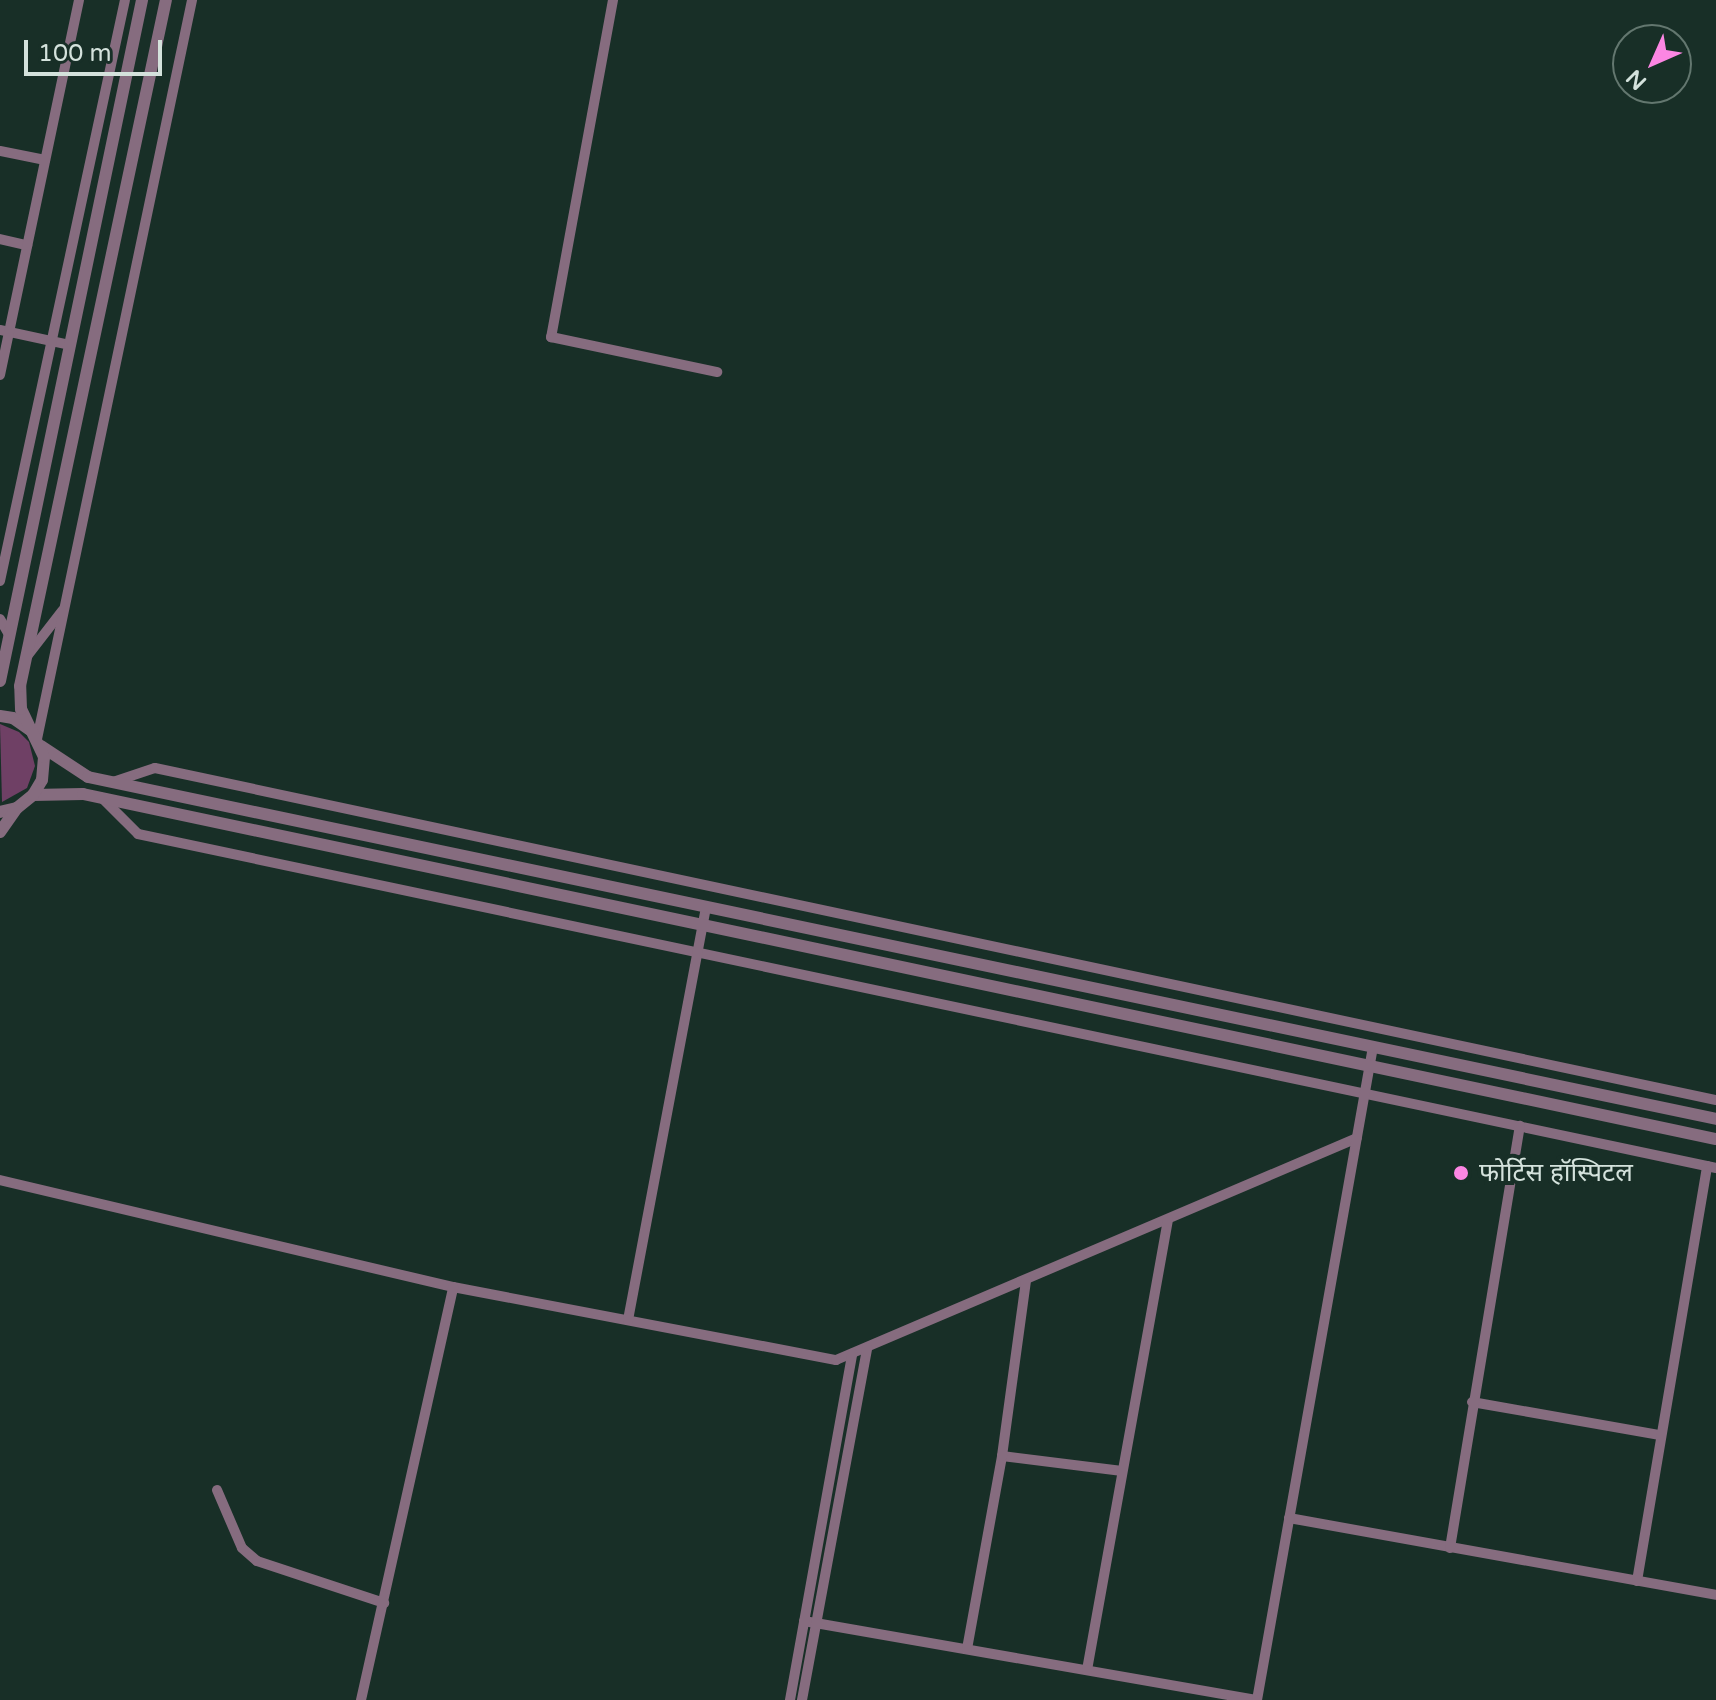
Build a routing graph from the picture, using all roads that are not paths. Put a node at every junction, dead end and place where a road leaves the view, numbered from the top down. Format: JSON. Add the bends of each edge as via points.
{"nodes":[{"id":1,"x":79,"y":0,"type":"edge"},
{"id":2,"x":125,"y":0,"type":"edge"},
{"id":3,"x":142,"y":0,"type":"edge"},
{"id":4,"x":166,"y":0,"type":"edge"},
{"id":5,"x":192,"y":0,"type":"edge"},
{"id":6,"x":613,"y":0,"type":"edge"},
{"id":7,"x":0,"y":151,"type":"edge"},
{"id":8,"x":45,"y":160,"type":"junction"},
{"id":9,"x":0,"y":239,"type":"edge"},
{"id":10,"x":27,"y":245,"type":"junction"},
{"id":11,"x":4,"y":331,"type":"edge"},
{"id":12,"x":51,"y":341,"type":"junction"},
{"id":13,"x":70,"y":345,"type":"junction"},
{"id":14,"x":717,"y":372,"type":"dead end"},
{"id":15,"x":0,"y":375,"type":"edge"},
{"id":16,"x":0,"y":581,"type":"edge"},
{"id":17,"x":63,"y":609,"type":"junction"},
{"id":18,"x":0,"y":619,"type":"edge"},
{"id":19,"x":10,"y":636,"type":"junction"},
{"id":20,"x":25,"y":658,"type":"junction"},
{"id":21,"x":0,"y":681,"type":"edge"},
{"id":22,"x":0,"y":716,"type":"edge"},
{"id":23,"x":38,"y":740,"type":"junction"},
{"id":24,"x":113,"y":782,"type":"junction"},
{"id":25,"x":33,"y":795,"type":"junction"},
{"id":26,"x":102,"y":798,"type":"junction"},
{"id":27,"x":17,"y":808,"type":"junction"},
{"id":28,"x":0,"y":812,"type":"edge"},
{"id":29,"x":0,"y":832,"type":"edge"},
{"id":30,"x":706,"y":906,"type":"junction"},
{"id":31,"x":702,"y":926,"type":"junction"},
{"id":32,"x":699,"y":954,"type":"junction"},
{"id":33,"x":1373,"y":1047,"type":"junction"},
{"id":34,"x":1369,"y":1066,"type":"junction"},
{"id":35,"x":1365,"y":1093,"type":"junction"},
{"id":36,"x":1716,"y":1100,"type":"edge"},
{"id":37,"x":1716,"y":1119,"type":"edge"},
{"id":38,"x":1520,"y":1126,"type":"junction"},
{"id":39,"x":1357,"y":1138,"type":"junction"},
{"id":40,"x":1716,"y":1139,"type":"edge"},
{"id":41,"x":1711,"y":1167,"type":"edge"},
{"id":42,"x":0,"y":1180,"type":"edge"},
{"id":43,"x":1168,"y":1220,"type":"junction"},
{"id":44,"x":1026,"y":1280,"type":"junction"},
{"id":45,"x":453,"y":1287,"type":"junction"},
{"id":46,"x":628,"y":1320,"type":"junction"},
{"id":47,"x":867,"y":1348,"type":"junction"},
{"id":48,"x":852,"y":1354,"type":"junction"},
{"id":49,"x":1472,"y":1402,"type":"junction"},
{"id":50,"x":1660,"y":1435,"type":"junction"},
{"id":51,"x":1002,"y":1456,"type":"junction"},
{"id":52,"x":1122,"y":1471,"type":"junction"},
{"id":53,"x":217,"y":1490,"type":"dead end"},
{"id":54,"x":1289,"y":1518,"type":"junction"},
{"id":55,"x":1450,"y":1548,"type":"junction"},
{"id":56,"x":1637,"y":1581,"type":"junction"},
{"id":57,"x":1716,"y":1595,"type":"edge"},
{"id":58,"x":384,"y":1603,"type":"junction"},
{"id":59,"x":804,"y":1621,"type":"junction"},
{"id":60,"x":816,"y":1623,"type":"junction"},
{"id":61,"x":967,"y":1649,"type":"junction"},
{"id":62,"x":1087,"y":1670,"type":"junction"},
{"id":63,"x":361,"y":1700,"type":"edge"},
{"id":64,"x":790,"y":1700,"type":"edge"},
{"id":65,"x":802,"y":1700,"type":"edge"},
{"id":66,"x":1256,"y":1700,"type":"edge"}],
"edges":[{"from":1,"to":8,"type":"street"},
{"from":2,"to":12,"type":"street"},
{"from":3,"to":13,"type":"street"},
{"from":4,"to":20,"type":"street"},
{"from":5,"to":17,"type":"street"},
{"from":6,"to":14,"type":"street","via":[[551,337]]},
{"from":7,"to":8,"type":"street"},
{"from":8,"to":10,"type":"street"},
{"from":9,"to":10,"type":"street"},
{"from":10,"to":11,"type":"street"},
{"from":11,"to":12,"type":"street"},
{"from":11,"to":15,"type":"street"},
{"from":12,"to":13,"type":"street"},
{"from":12,"to":16,"type":"street"},
{"from":13,"to":19,"type":"street"},
{"from":17,"to":20,"type":"street"},
{"from":17,"to":23,"type":"street"},
{"from":18,"to":19,"type":"street"},
{"from":19,"to":21,"type":"street"},
{"from":20,"to":23,"type":"street","via":[[21,709]]},
{"from":22,"to":23,"type":"street","via":[[13,718]]},
{"from":23,"to":24,"type":"street","via":[[88,777]]},
{"from":23,"to":25,"type":"street","via":[[42,780]]},
{"from":24,"to":30,"type":"street"},
{"from":24,"to":36,"type":"street","via":[[155,768]]},
{"from":25,"to":26,"type":"street"},
{"from":25,"to":27,"type":"street"},
{"from":26,"to":31,"type":"street"},
{"from":26,"to":32,"type":"street","via":[[138,834]]},
{"from":27,"to":28,"type":"street"},
{"from":27,"to":29,"type":"street"},
{"from":30,"to":31,"type":"street"},
{"from":30,"to":33,"type":"street"},
{"from":31,"to":32,"type":"street"},
{"from":31,"to":34,"type":"street"},
{"from":32,"to":35,"type":"street"},
{"from":32,"to":46,"type":"street"},
{"from":33,"to":34,"type":"street"},
{"from":33,"to":37,"type":"street"},
{"from":34,"to":35,"type":"street"},
{"from":34,"to":40,"type":"street"},
{"from":35,"to":38,"type":"street"},
{"from":35,"to":39,"type":"street"},
{"from":38,"to":41,"type":"street"},
{"from":38,"to":49,"type":"street"},
{"from":39,"to":43,"type":"street"},
{"from":39,"to":54,"type":"street"},
{"from":41,"to":50,"type":"street"},
{"from":42,"to":45,"type":"street"},
{"from":43,"to":44,"type":"street"},
{"from":43,"to":52,"type":"street"},
{"from":44,"to":47,"type":"street"},
{"from":44,"to":51,"type":"street"},
{"from":45,"to":46,"type":"street"},
{"from":45,"to":58,"type":"street"},
{"from":46,"to":48,"type":"street","via":[[836,1360]]},
{"from":47,"to":48,"type":"street"},
{"from":47,"to":60,"type":"street"},
{"from":48,"to":59,"type":"street"},
{"from":49,"to":50,"type":"street"},
{"from":49,"to":55,"type":"street"},
{"from":50,"to":56,"type":"street"},
{"from":51,"to":52,"type":"street"},
{"from":51,"to":61,"type":"street"},
{"from":52,"to":62,"type":"street"},
{"from":53,"to":58,"type":"street","via":[[242,1548],[257,1561]]},
{"from":54,"to":55,"type":"street"},
{"from":54,"to":66,"type":"street"},
{"from":55,"to":56,"type":"street"},
{"from":56,"to":57,"type":"street"},
{"from":58,"to":63,"type":"street"},
{"from":59,"to":60,"type":"street"},
{"from":59,"to":64,"type":"street"},
{"from":60,"to":61,"type":"street"},
{"from":60,"to":65,"type":"street"},
{"from":61,"to":62,"type":"street"},
{"from":62,"to":66,"type":"street"}]}
